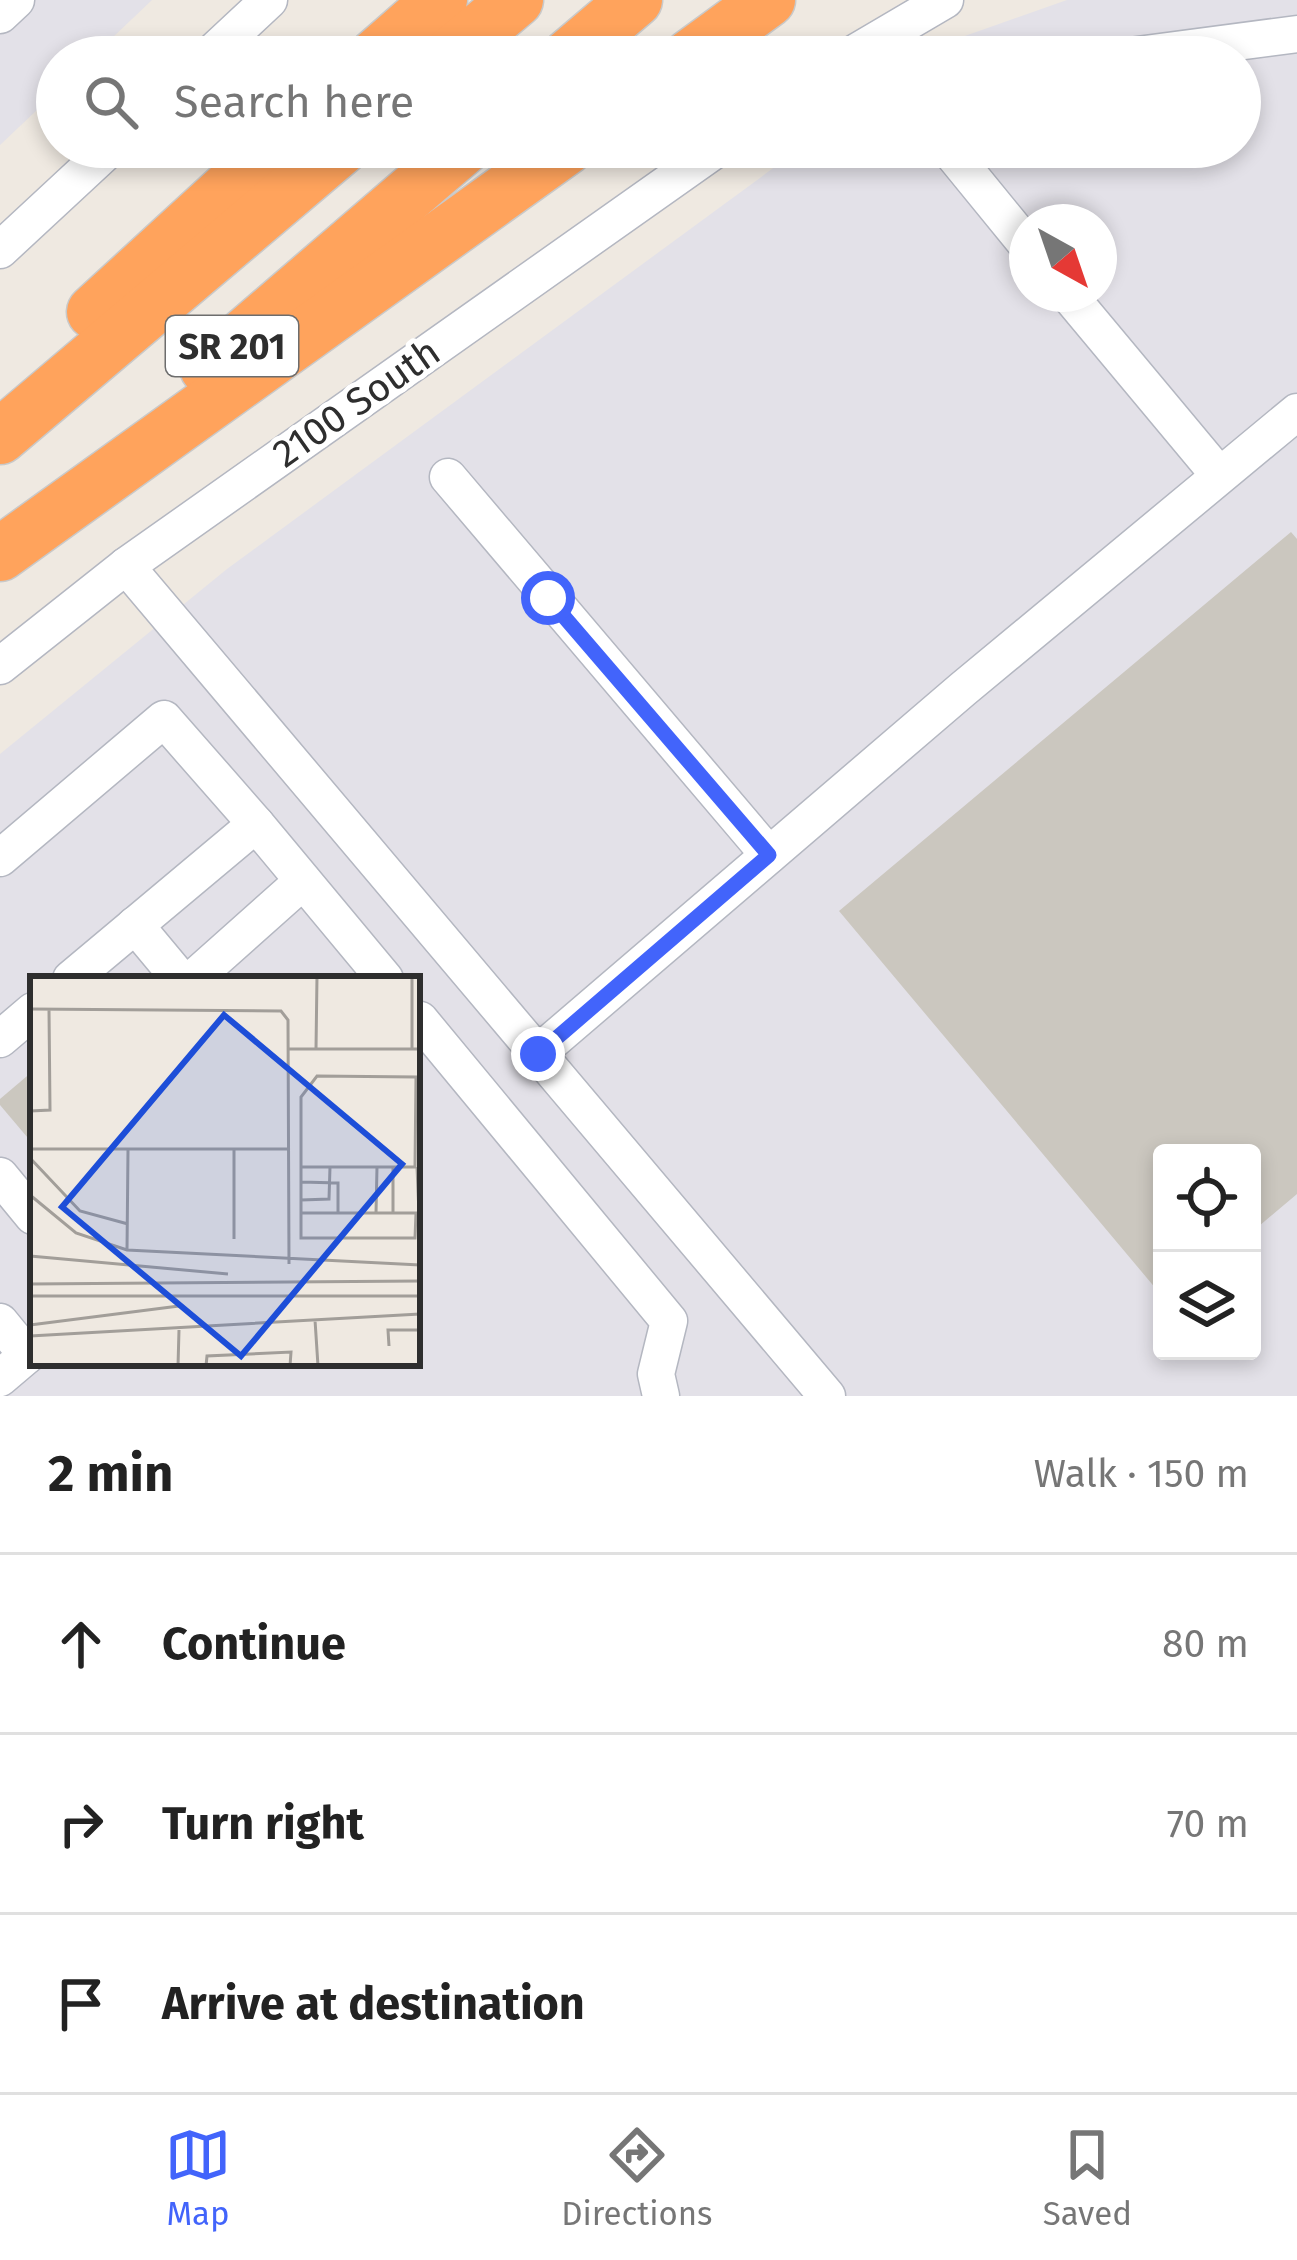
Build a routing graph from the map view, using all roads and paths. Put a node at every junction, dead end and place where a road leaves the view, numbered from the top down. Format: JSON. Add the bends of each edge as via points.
{"nodes":[{"id":1,"x":16,"y":0,"type":"edge"},
{"id":2,"x":269,"y":0,"type":"edge"},
{"id":3,"x":440,"y":0,"type":"edge"},
{"id":4,"x":516,"y":0,"type":"edge"},
{"id":5,"x":635,"y":0,"type":"edge"},
{"id":6,"x":768,"y":0,"type":"edge"},
{"id":7,"x":945,"y":0,"type":"edge"},
{"id":8,"x":0,"y":14,"type":"edge"},
{"id":9,"x":1297,"y":34,"type":"edge"},
{"id":10,"x":230,"y":36,"type":"edge"},
{"id":11,"x":399,"y":36,"type":"edge"},
{"id":12,"x":473,"y":36,"type":"edge"},
{"id":13,"x":593,"y":36,"type":"edge"},
{"id":14,"x":719,"y":36,"type":"edge"},
{"id":15,"x":889,"y":36,"type":"edge"},
{"id":16,"x":1261,"y":39,"type":"edge"},
{"id":17,"x":88,"y":168,"type":"edge"},
{"id":18,"x":252,"y":168,"type":"edge"},
{"id":19,"x":317,"y":168,"type":"edge"},
{"id":20,"x":440,"y":168,"type":"edge"},
{"id":21,"x":537,"y":168,"type":"edge"},
{"id":22,"x":689,"y":168,"type":"edge"},
{"id":23,"x":971,"y":168,"type":"edge"},
{"id":24,"x":1009,"y":220,"type":"edge"},
{"id":25,"x":0,"y":250,"type":"edge"},
{"id":26,"x":1083,"y":312,"type":"edge"},
{"id":27,"x":0,"y":403,"type":"edge"},
{"id":28,"x":1297,"y":412,"type":"edge"},
{"id":29,"x":0,"y":437,"type":"edge"},
{"id":30,"x":1219,"y":476,"type":"junction"},
{"id":31,"x":448,"y":477,"type":"dead end"},
{"id":32,"x":0,"y":549,"type":"edge"},
{"id":33,"x":126,"y":566,"type":"junction"},
{"id":34,"x":0,"y":666,"type":"edge"},
{"id":35,"x":256,"y":824,"type":"junction"},
{"id":36,"x":769,"y":855,"type":"junction"},
{"id":37,"x":0,"y":858,"type":"edge"},
{"id":38,"x":304,"y":881,"type":"junction"},
{"id":39,"x":135,"y":926,"type":"junction"},
{"id":40,"x":93,"y":972,"type":"edge"},
{"id":41,"x":365,"y":972,"type":"edge"},
{"id":42,"x":177,"y":976,"type":"edge"},
{"id":43,"x":196,"y":976,"type":"edge"},
{"id":44,"x":30,"y":1014,"type":"edge"},
{"id":45,"x":420,"y":1022,"type":"edge"},
{"id":46,"x":0,"y":1039,"type":"edge"},
{"id":47,"x":538,"y":1054,"type":"junction"},
{"id":48,"x":0,"y":1176,"type":"edge"},
{"id":49,"x":30,"y":1212,"type":"edge"},
{"id":50,"x":0,"y":1322,"type":"edge"},
{"id":51,"x":20,"y":1361,"type":"edge"},
{"id":52,"x":661,"y":1396,"type":"edge"},
{"id":53,"x":827,"y":1396,"type":"edge"}],
"edges":[{"from":1,"to":8,"type":"street"},
{"from":2,"to":10,"type":"street"},
{"from":3,"to":11,"type":"highway"},
{"from":4,"to":12,"type":"highway"},
{"from":5,"to":13,"type":"highway"},
{"from":6,"to":14,"type":"highway"},
{"from":7,"to":15,"type":"street"},
{"from":9,"to":16,"type":"street"},
{"from":17,"to":25,"type":"street"},
{"from":18,"to":27,"type":"highway"},
{"from":19,"to":29,"type":"highway","number":"SR 201"},
{"from":20,"to":32,"type":"highway","number":"SR 201"},
{"from":21,"to":32,"type":"highway"},
{"from":22,"to":33,"type":"street","name":"2100 South"},
{"from":23,"to":24,"type":"street"},
{"from":26,"to":30,"type":"street"},
{"from":28,"to":30,"type":"street"},
{"from":30,"to":36,"type":"street"},
{"from":31,"to":36,"type":"street"},
{"from":33,"to":34,"type":"street","name":"2100 South"},
{"from":33,"to":47,"type":"street"},
{"from":35,"to":37,"type":"street","via":[[164,718]]},
{"from":35,"to":38,"type":"street"},
{"from":35,"to":39,"type":"street"},
{"from":36,"to":47,"type":"street"},
{"from":38,"to":41,"type":"street"},
{"from":38,"to":43,"type":"street"},
{"from":39,"to":40,"type":"street"},
{"from":39,"to":42,"type":"street"},
{"from":44,"to":46,"type":"street"},
{"from":45,"to":52,"type":"street","via":[[669,1321],[656,1374]]},
{"from":47,"to":53,"type":"street"},
{"from":48,"to":49,"type":"street"},
{"from":50,"to":51,"type":"street"}]}
